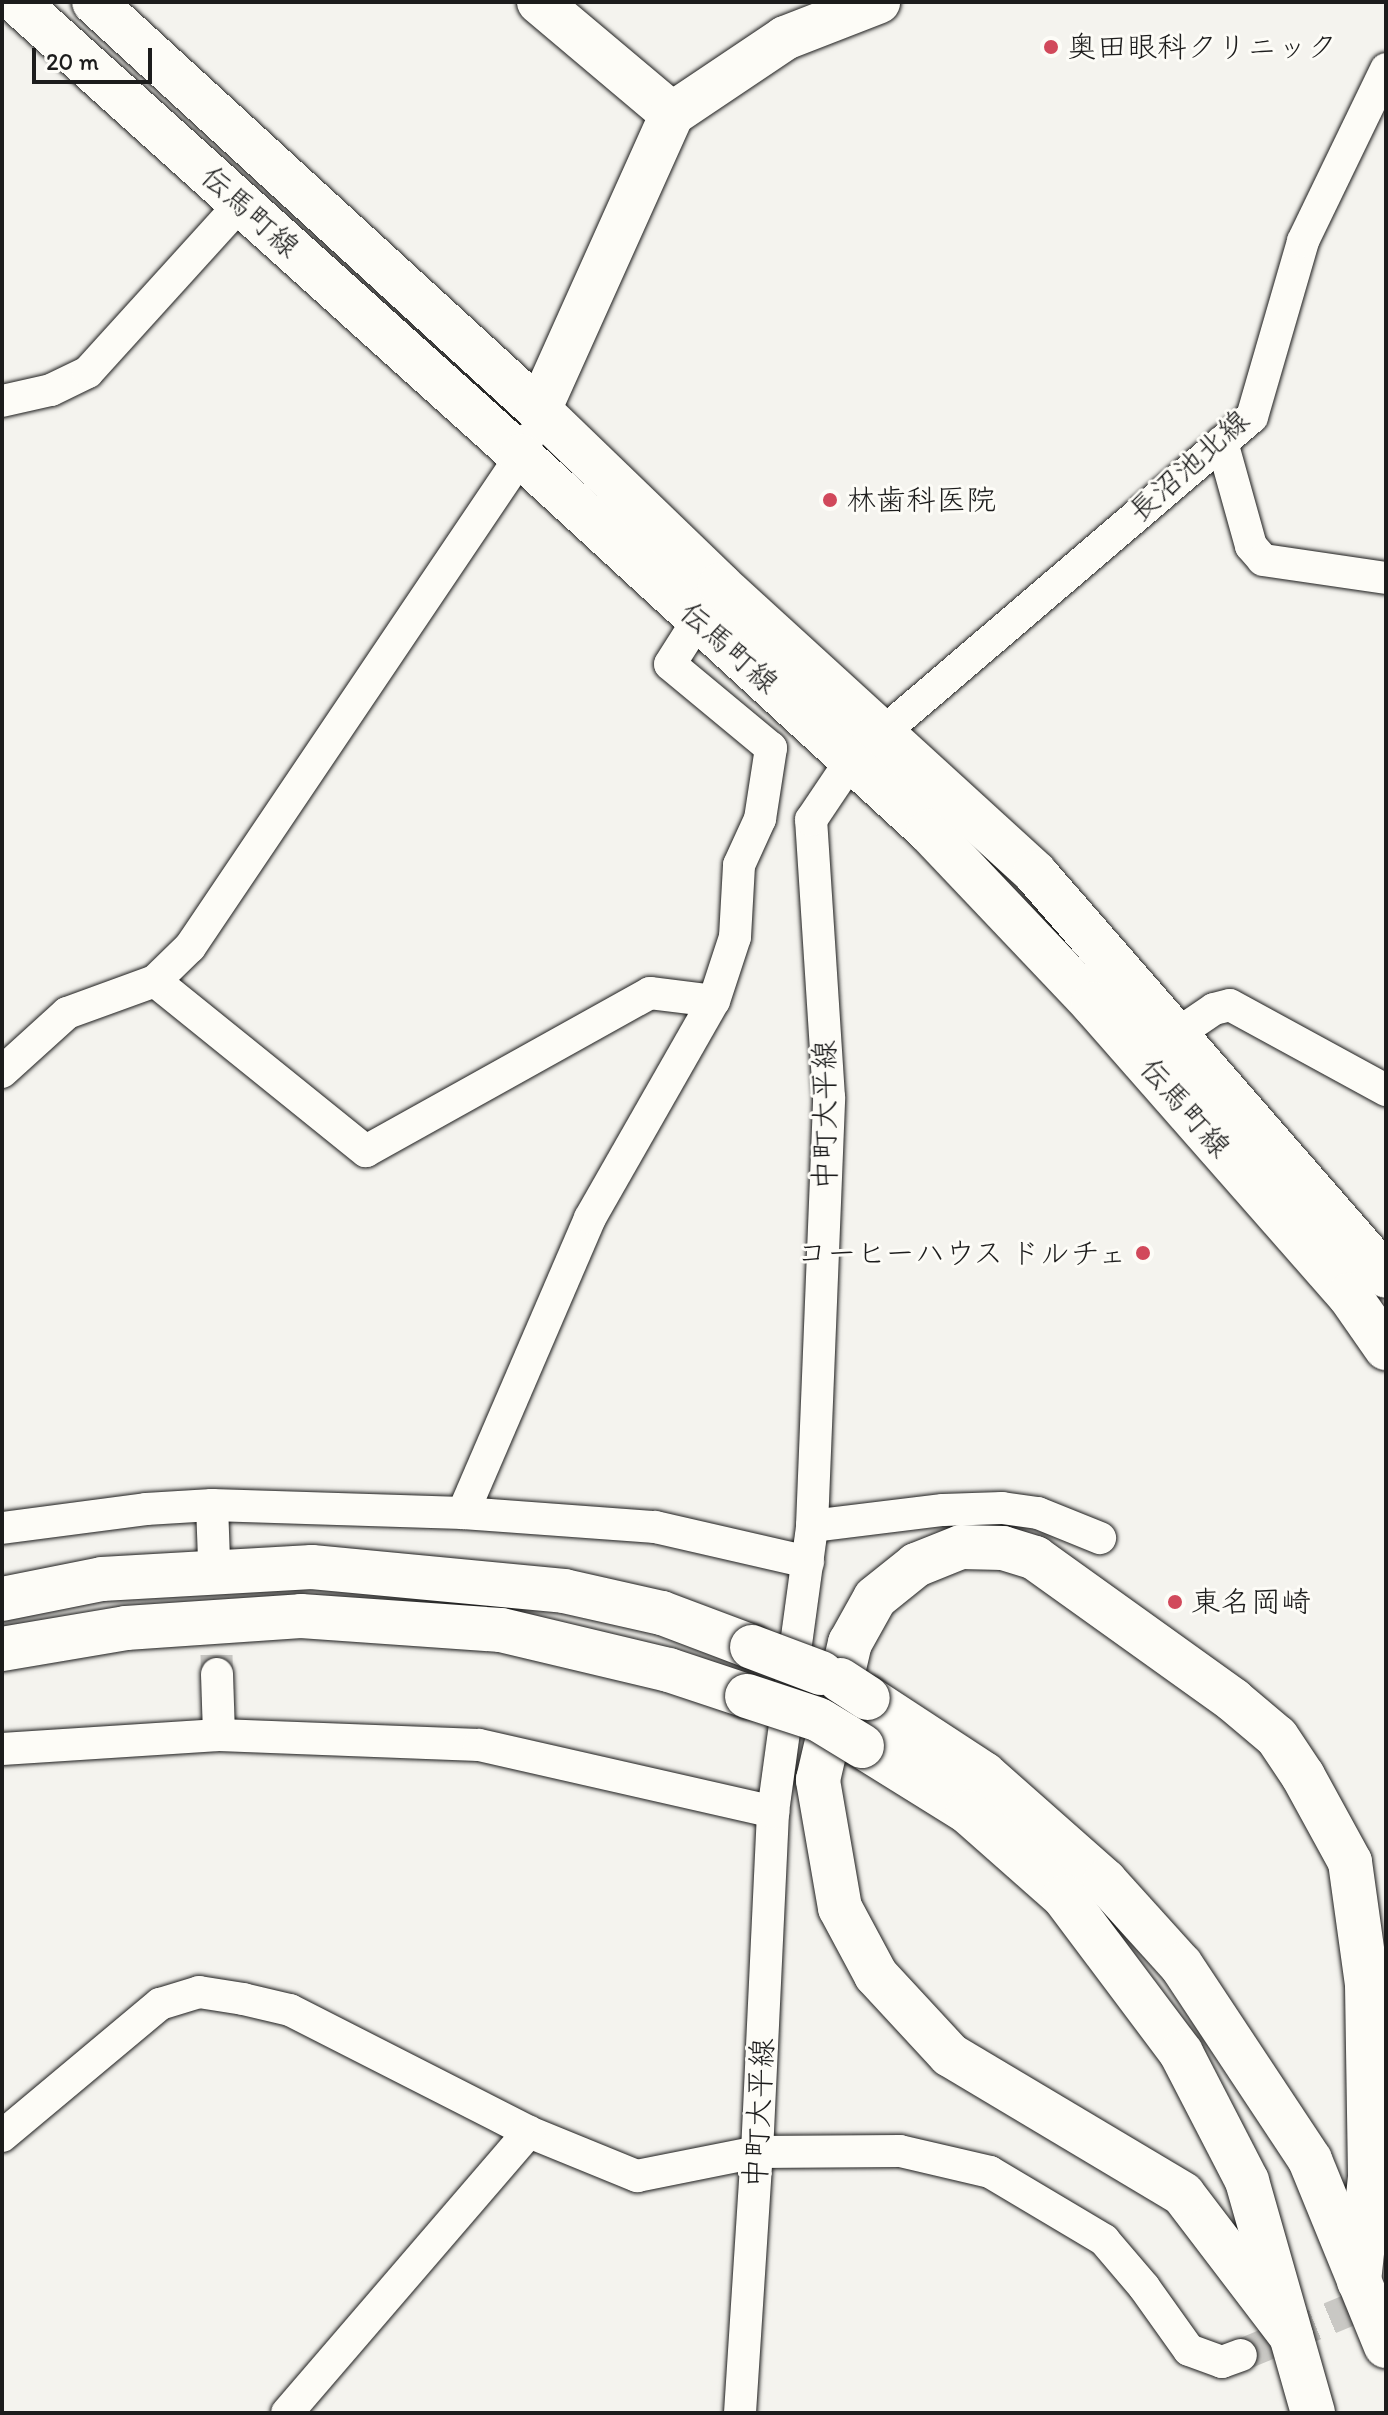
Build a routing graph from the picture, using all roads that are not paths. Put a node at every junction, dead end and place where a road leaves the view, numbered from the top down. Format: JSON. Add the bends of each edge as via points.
{"nodes":[{"id":1,"x":17,"y":2,"type":"edge"},
{"id":2,"x":94,"y":2,"type":"edge"},
{"id":3,"x":539,"y":2,"type":"edge"},
{"id":4,"x":878,"y":2,"type":"edge"},
{"id":5,"x":1386,"y":69,"type":"edge"},
{"id":6,"x":672,"y":114,"type":"junction"},
{"id":7,"x":241,"y":203,"type":"junction"},
{"id":8,"x":2,"y":401,"type":"edge"},
{"id":9,"x":539,"y":410,"type":"junction"},
{"id":10,"x":1222,"y":442,"type":"junction"},
{"id":11,"x":521,"y":456,"type":"junction"},
{"id":12,"x":1386,"y":578,"type":"edge"},
{"id":13,"x":698,"y":620,"type":"junction"},
{"id":14,"x":868,"y":745,"type":"junction"},
{"id":15,"x":155,"y":981,"type":"junction"},
{"id":16,"x":714,"y":1001,"type":"junction"},
{"id":17,"x":1159,"y":1047,"type":"junction"},
{"id":18,"x":2,"y":1072,"type":"edge"},
{"id":19,"x":1386,"y":1090,"type":"edge"},
{"id":20,"x":1386,"y":1276,"type":"edge"},
{"id":21,"x":1386,"y":1348,"type":"edge"},
{"id":22,"x":212,"y":1505,"type":"junction"},
{"id":23,"x":463,"y":1513,"type":"junction"},
{"id":24,"x":812,"y":1526,"type":"junction"},
{"id":25,"x":2,"y":1528,"type":"edge"},
{"id":26,"x":1100,"y":1538,"type":"dead end"},
{"id":27,"x":214,"y":1559,"type":"tunnel mouth"},
{"id":28,"x":808,"y":1562,"type":"junction"},
{"id":29,"x":2,"y":1599,"type":"edge"},
{"id":30,"x":2,"y":1649,"type":"edge"},
{"id":31,"x":217,"y":1674,"type":"tunnel mouth"},
{"id":32,"x":219,"y":1735,"type":"junction"},
{"id":33,"x":2,"y":1749,"type":"edge"},
{"id":34,"x":773,"y":1812,"type":"junction"},
{"id":35,"x":529,"y":2132,"type":"junction"},
{"id":36,"x":2,"y":2136,"type":"edge"},
{"id":37,"x":757,"y":2152,"type":"junction"},
{"id":38,"x":1359,"y":2281,"type":"junction"},
{"id":39,"x":1291,"y":2336,"type":"junction"},
{"id":40,"x":1386,"y":2346,"type":"edge"},
{"id":41,"x":1241,"y":2355,"type":"tunnel mouth"},
{"id":42,"x":287,"y":2413,"type":"edge"},
{"id":43,"x":740,"y":2413,"type":"edge"},
{"id":44,"x":1313,"y":2413,"type":"edge"}],
"edges":[{"from":1,"to":7,"type":"main road","name":"伝馬町線"},
{"from":2,"to":9,"type":"main road","name":"伝馬町線"},
{"from":3,"to":6,"type":"main road"},
{"from":4,"to":6,"type":"main road","via":[[785,38]]},
{"from":5,"to":10,"type":"street","name":"長沼池北線","via":[[1303,241],[1252,417]]},
{"from":6,"to":9,"type":"main road"},
{"from":7,"to":8,"type":"street","via":[[88,372],[51,390]]},
{"from":7,"to":11,"type":"main road","name":"伝馬町線"},
{"from":9,"to":11,"type":"street"},
{"from":9,"to":14,"type":"main road","name":"伝馬町線","via":[[720,585]]},
{"from":10,"to":12,"type":"street","via":[[1251,546],[1263,560]]},
{"from":10,"to":14,"type":"street","name":"長沼池北線"},
{"from":11,"to":13,"type":"main road","name":"伝馬町線"},
{"from":11,"to":15,"type":"street","via":[[190,947]]},
{"from":13,"to":14,"type":"main road","name":"伝馬町線"},
{"from":13,"to":16,"type":"street","via":[[670,664],[771,748],[760,819],[739,865],[735,937]]},
{"from":14,"to":17,"type":"main road","name":"伝馬町線","via":[[929,831]]},
{"from":14,"to":24,"type":"street","name":"中町大平線","via":[[811,820],[829,1097]]},
{"from":15,"to":16,"type":"street","via":[[366,1151],[650,993]]},
{"from":15,"to":18,"type":"street","via":[[67,1013]]},
{"from":16,"to":23,"type":"street","via":[[590,1218]]},
{"from":17,"to":19,"type":"street","via":[[1214,1009],[1230,1005]]},
{"from":17,"to":20,"type":"main road","name":"伝馬町線"},
{"from":17,"to":21,"type":"main road","name":"伝馬町線"},
{"from":22,"to":23,"type":"street"},
{"from":22,"to":25,"type":"street"},
{"from":22,"to":27,"type":"street"},
{"from":23,"to":28,"type":"street","via":[[655,1527]]},
{"from":24,"to":26,"type":"street","via":[[1002,1508],[1038,1513]]},
{"from":24,"to":28,"type":"street","name":"中町大平線"},
{"from":28,"to":34,"type":"street","name":"中町大平線"},
{"from":29,"to":38,"type":"main road","bridge":true,"via":[[102,1579],[312,1567],[564,1591],[662,1613],[840,1680],[984,1774],[1105,1881],[1181,1965],[1310,2160]]},
{"from":30,"to":39,"type":"main road","bridge":true,"via":[[126,1628],[301,1616],[501,1630],[669,1670],[817,1719],[968,1812],[1064,1897],[1181,2053],[1247,2181]]},
{"from":31,"to":32,"type":"street"},
{"from":32,"to":33,"type":"street"},
{"from":32,"to":34,"type":"street","via":[[479,1745]]},
{"from":34,"to":37,"type":"street","name":"中町大平線"},
{"from":35,"to":36,"type":"street","via":[[290,2010],[199,1992],[160,2004]]},
{"from":35,"to":37,"type":"street","via":[[637,2176]]},
{"from":35,"to":42,"type":"street"},
{"from":37,"to":41,"type":"street","via":[[900,2151],[990,2172],[1104,2240],[1189,2350],[1222,2362]]},
{"from":37,"to":43,"type":"street","name":"中町大平線"},
{"from":38,"to":39,"type":"main road","via":[[1370,2177],[1367,1985],[1350,1862],[1303,1776],[1277,1737],[1233,1700],[1035,1558],[1003,1548],[961,1547],[916,1565],[875,1598],[850,1643],[818,1780],[840,1908],[876,1975],[950,2055],[1183,2194]]},
{"from":38,"to":40,"type":"main road"},
{"from":39,"to":44,"type":"main road"}]}
